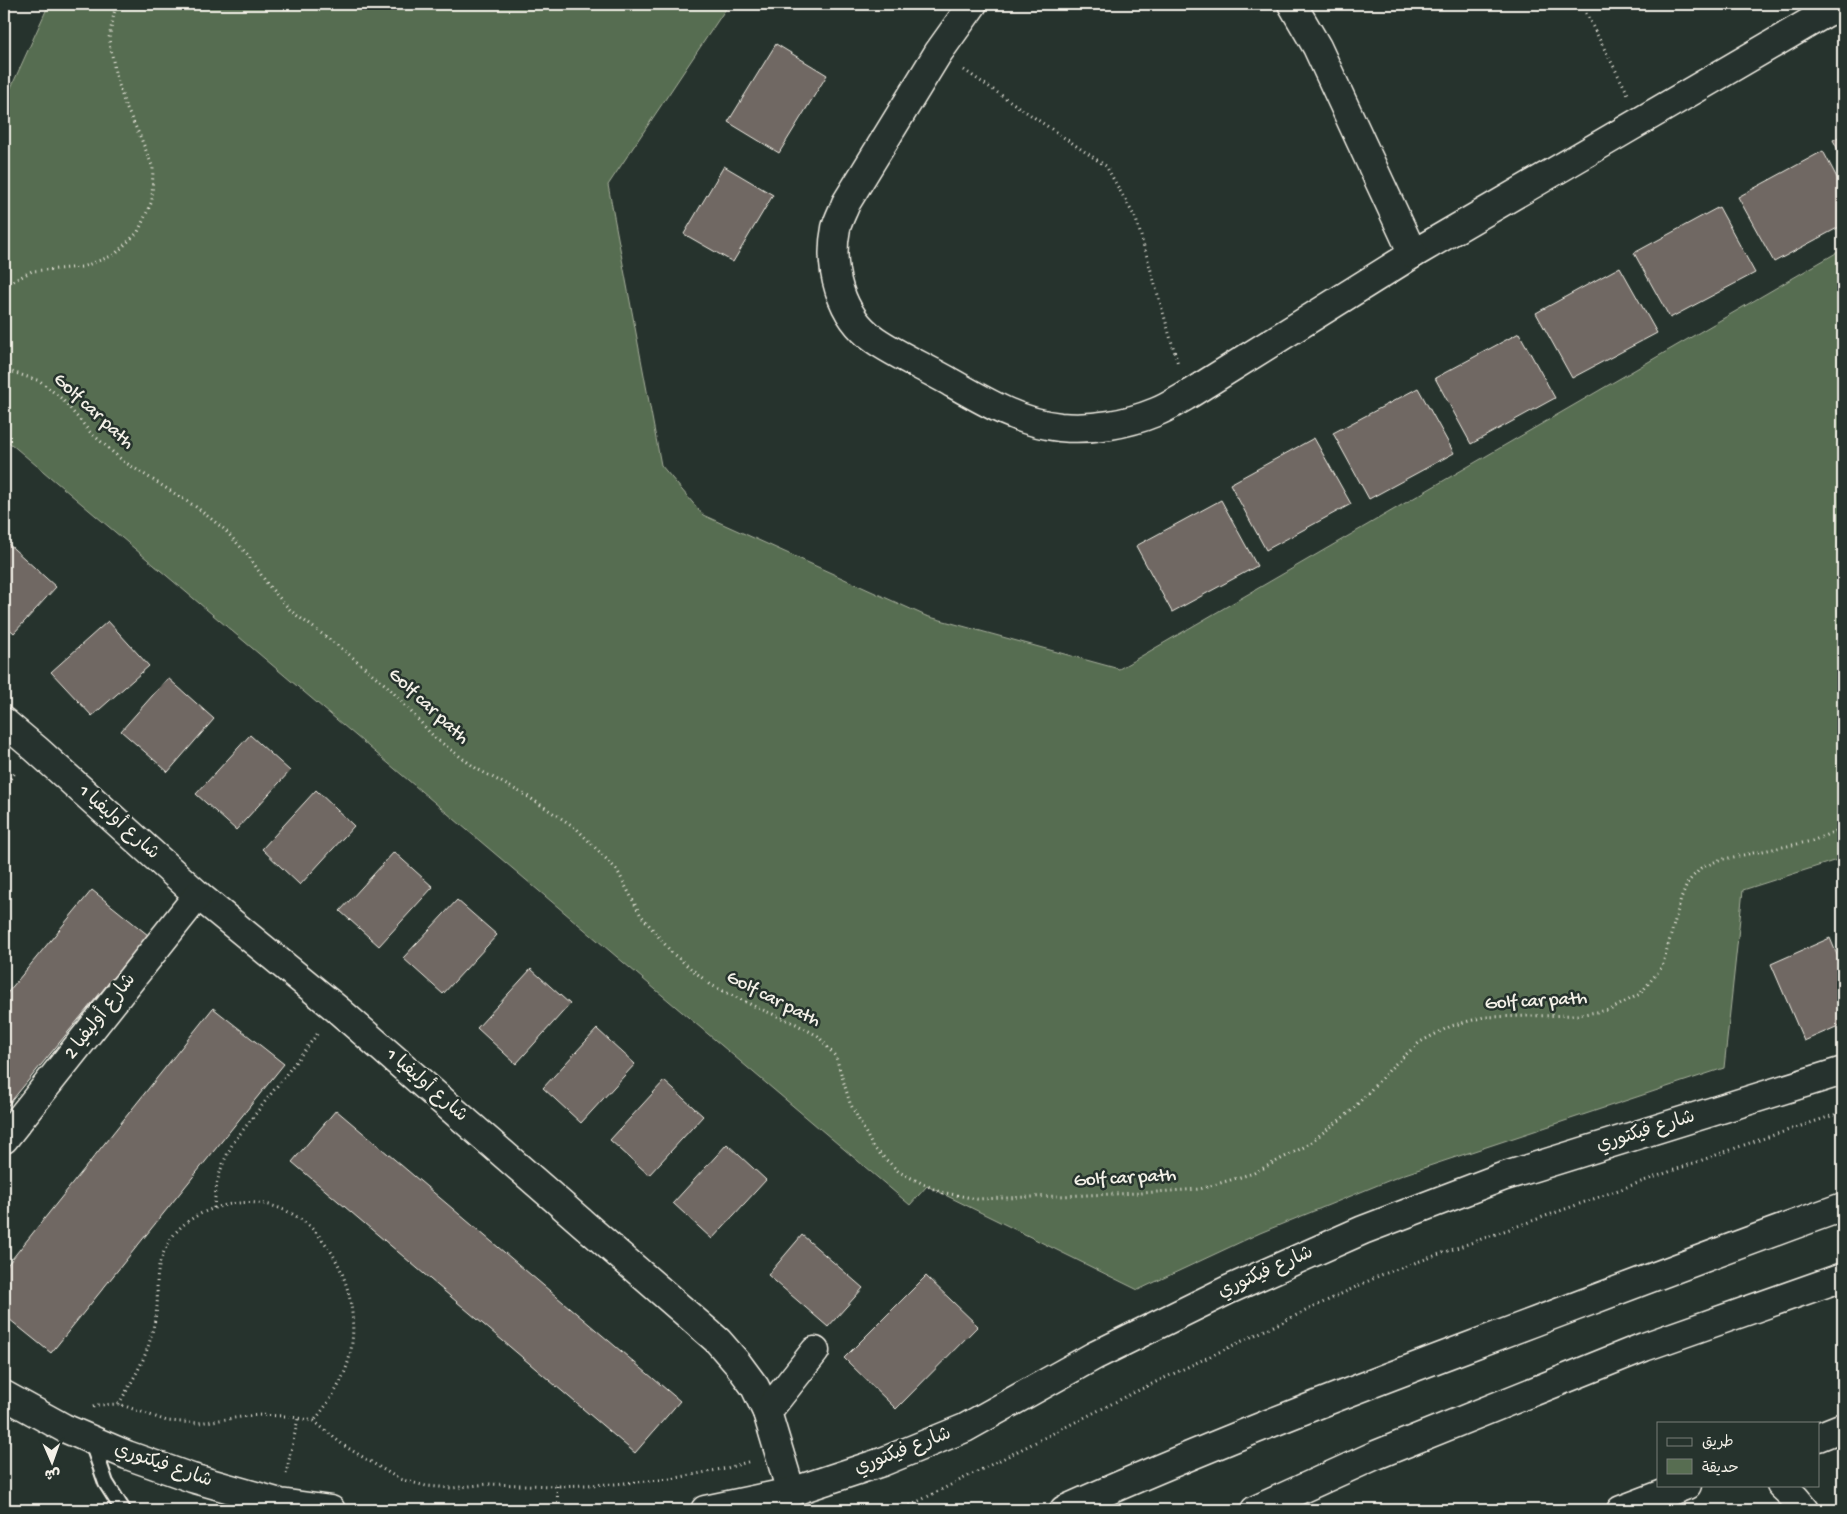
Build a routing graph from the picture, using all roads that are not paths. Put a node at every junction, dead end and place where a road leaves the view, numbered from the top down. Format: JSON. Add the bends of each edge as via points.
{"nodes":[{"id":1,"x":973,"y":4,"type":"edge"},
{"id":2,"x":1292,"y":4,"type":"edge"},
{"id":3,"x":1833,"y":6,"type":"edge"},
{"id":4,"x":1413,"y":254,"type":"junction"},
{"id":5,"x":4,"y":722,"type":"edge"},
{"id":6,"x":198,"y":895,"type":"junction"},
{"id":7,"x":1843,"y":1071,"type":"edge"},
{"id":8,"x":4,"y":1139,"type":"edge"},
{"id":9,"x":1843,"y":1207,"type":"edge"},
{"id":10,"x":1843,"y":1277,"type":"edge"},
{"id":11,"x":815,"y":1351,"type":"dead end"},
{"id":12,"x":4,"y":1395,"type":"edge"},
{"id":13,"x":767,"y":1412,"type":"junction"},
{"id":14,"x":91,"y":1439,"type":"junction"},
{"id":15,"x":1685,"y":1486,"type":"edge"},
{"id":16,"x":1782,"y":1486,"type":"edge"},
{"id":17,"x":1810,"y":1486,"type":"edge"},
{"id":18,"x":791,"y":1492,"type":"junction"},
{"id":19,"x":247,"y":1503,"type":"edge"},
{"id":20,"x":123,"y":1510,"type":"edge"},
{"id":21,"x":331,"y":1510,"type":"edge"},
{"id":22,"x":705,"y":1510,"type":"edge"},
{"id":23,"x":1064,"y":1510,"type":"edge"},
{"id":24,"x":1255,"y":1510,"type":"edge"},
{"id":25,"x":1621,"y":1510,"type":"edge"},
{"id":26,"x":1805,"y":1510,"type":"edge"},
{"id":27,"x":1811,"y":1510,"type":"edge"}],
"edges":[{"from":1,"to":4,"type":"street","via":[[938,53],[846,203],[836,226],[833,251],[835,276],[843,300],[856,321],[874,339],[996,409],[1027,421],[1060,427],[1126,422],[1157,412]]},
{"from":2,"to":4,"type":"street","via":[[1317,47]]},
{"from":3,"to":4,"type":"street"},
{"from":5,"to":6,"type":"street","name":"شارع أوليفيا 1"},
{"from":6,"to":8,"type":"street","name":"شارع أوليفيا 2"},
{"from":6,"to":13,"type":"street","name":"شارع أوليفيا 1","via":[[337,1009],[718,1341],[754,1387]]},
{"from":7,"to":18,"type":"street","name":"شارع فيكتوري","via":[[1502,1177],[1363,1230],[1094,1356],[965,1428],[882,1462]]},
{"from":9,"to":23,"type":"street","via":[[1386,1378],[1153,1470]]},
{"from":10,"to":24,"type":"street","via":[[1644,1347],[1376,1455]]},
{"from":11,"to":13,"type":"street"},
{"from":12,"to":14,"type":"street","name":"شارع فيكتوري"},
{"from":13,"to":18,"type":"street","name":"شارع أوليفيا 1"},
{"from":14,"to":19,"type":"street","name":"شارع فيكتوري"},
{"from":14,"to":20,"type":"lane","via":[[106,1483]]},
{"from":15,"to":25,"type":"street"},
{"from":16,"to":26,"type":"street"},
{"from":17,"to":27,"type":"street"},
{"from":18,"to":22,"type":"street","name":"شارع فيكتوري"},
{"from":19,"to":21,"type":"street","name":"شارع فيكتوري","via":[[280,1503]]}]}
